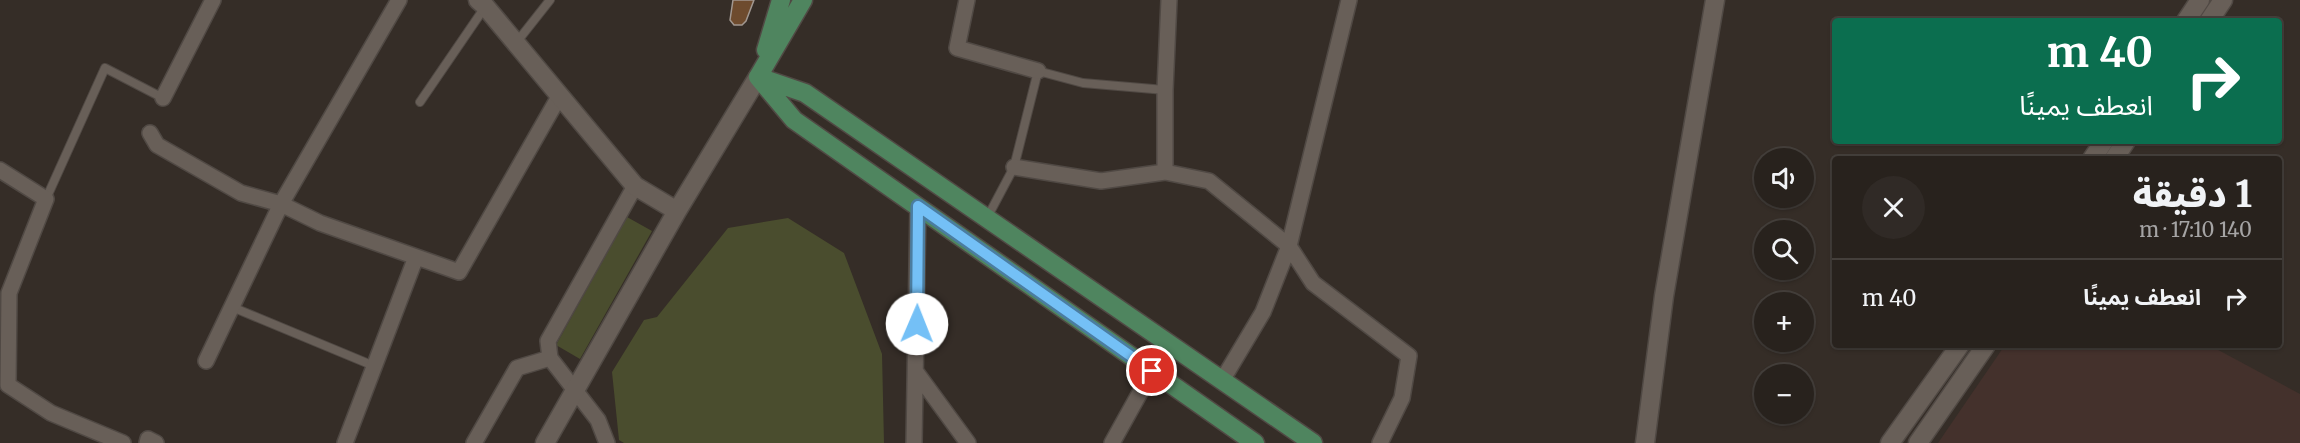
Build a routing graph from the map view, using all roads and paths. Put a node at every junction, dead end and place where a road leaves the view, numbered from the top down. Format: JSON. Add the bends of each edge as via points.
{"nodes":[{"id":1,"x":213,"y":0,"type":"edge"},
{"id":2,"x":399,"y":0,"type":"edge"},
{"id":3,"x":550,"y":0,"type":"edge"},
{"id":4,"x":781,"y":0,"type":"edge"},
{"id":5,"x":803,"y":0,"type":"edge"},
{"id":6,"x":967,"y":0,"type":"edge"},
{"id":7,"x":1169,"y":0,"type":"edge"},
{"id":8,"x":1349,"y":0,"type":"edge"},
{"id":9,"x":1715,"y":0,"type":"edge"},
{"id":10,"x":2200,"y":0,"type":"edge"},
{"id":11,"x":2223,"y":0,"type":"edge"},
{"id":12,"x":482,"y":3,"type":"edge"},
{"id":13,"x":2188,"y":18,"type":"edge"},
{"id":14,"x":2211,"y":18,"type":"edge"},
{"id":15,"x":516,"y":43,"type":"junction"},
{"id":16,"x":1038,"y":71,"type":"junction"},
{"id":17,"x":758,"y":77,"type":"junction"},
{"id":18,"x":1165,"y":90,"type":"junction"},
{"id":19,"x":560,"y":95,"type":"junction"},
{"id":20,"x":163,"y":98,"type":"joint"},
{"id":21,"x":420,"y":102,"type":"dead end"},
{"id":22,"x":150,"y":133,"type":"dead end"},
{"id":23,"x":1014,"y":167,"type":"junction"},
{"id":24,"x":0,"y":170,"type":"edge"},
{"id":25,"x":1165,"y":172,"type":"junction"},
{"id":26,"x":634,"y":186,"type":"junction"},
{"id":27,"x":46,"y":199,"type":"junction"},
{"id":28,"x":281,"y":204,"type":"junction"},
{"id":29,"x":918,"y":206,"type":"junction"},
{"id":30,"x":677,"y":211,"type":"junction"},
{"id":31,"x":987,"y":218,"type":"junction"},
{"id":32,"x":1289,"y":246,"type":"junction"},
{"id":33,"x":416,"y":257,"type":"junction"},
{"id":34,"x":232,"y":307,"type":"junction"},
{"id":35,"x":1958,"y":348,"type":"edge"},
{"id":36,"x":1984,"y":348,"type":"edge"},
{"id":37,"x":550,"y":358,"type":"junction"},
{"id":38,"x":206,"y":361,"type":"dead end"},
{"id":39,"x":374,"y":366,"type":"junction"},
{"id":40,"x":1152,"y":371,"type":"junction"},
{"id":41,"x":916,"y":372,"type":"junction"},
{"id":42,"x":1223,"y":379,"type":"junction"},
{"id":43,"x":575,"y":392,"type":"junction"},
{"id":44,"x":123,"y":443,"type":"edge"},
{"id":45,"x":147,"y":443,"type":"edge"},
{"id":46,"x":156,"y":443,"type":"edge"},
{"id":47,"x":345,"y":443,"type":"edge"},
{"id":48,"x":474,"y":443,"type":"edge"},
{"id":49,"x":545,"y":443,"type":"edge"},
{"id":50,"x":607,"y":443,"type":"edge"},
{"id":51,"x":914,"y":443,"type":"edge"},
{"id":52,"x":968,"y":443,"type":"edge"},
{"id":53,"x":1112,"y":443,"type":"edge"},
{"id":54,"x":1255,"y":443,"type":"edge"},
{"id":55,"x":1313,"y":443,"type":"edge"},
{"id":56,"x":1380,"y":443,"type":"edge"},
{"id":57,"x":1645,"y":443,"type":"edge"},
{"id":58,"x":1890,"y":443,"type":"edge"},
{"id":59,"x":1918,"y":443,"type":"edge"}],
"edges":[{"from":1,"to":20,"type":"street"},
{"from":2,"to":28,"type":"street"},
{"from":3,"to":15,"type":"lane"},
{"from":4,"to":17,"type":"main road"},
{"from":5,"to":17,"type":"main road"},
{"from":6,"to":16,"type":"street","via":[[957,48]]},
{"from":7,"to":18,"type":"street"},
{"from":8,"to":32,"type":"street"},
{"from":9,"to":57,"type":"main road","via":[[1664,296]]},
{"from":10,"to":13,"type":"main road"},
{"from":11,"to":14,"type":"main road"},
{"from":12,"to":15,"type":"main road"},
{"from":12,"to":21,"type":"lane"},
{"from":15,"to":19,"type":"main road"},
{"from":16,"to":18,"type":"lane","via":[[1083,83]]},
{"from":16,"to":23,"type":"lane"},
{"from":17,"to":29,"type":"main road","via":[[794,120]]},
{"from":17,"to":30,"type":"main road"},
{"from":17,"to":31,"type":"main road","via":[[805,93]]},
{"from":18,"to":25,"type":"street"},
{"from":19,"to":26,"type":"main road"},
{"from":19,"to":33,"type":"street","via":[[459,272]]},
{"from":20,"to":27,"type":"lane","via":[[105,68]]},
{"from":22,"to":28,"type":"street","via":[[157,145],[241,193]]},
{"from":23,"to":25,"type":"street","via":[[1101,181]]},
{"from":23,"to":31,"type":"lane"},
{"from":24,"to":27,"type":"street"},
{"from":25,"to":32,"type":"street","via":[[1209,181]]},
{"from":26,"to":30,"type":"main road"},
{"from":26,"to":37,"type":"street","via":[[548,341]]},
{"from":27,"to":44,"type":"street","via":[[9,293],[8,385],[51,413]]},
{"from":28,"to":33,"type":"street","via":[[320,223]]},
{"from":28,"to":34,"type":"street"},
{"from":29,"to":40,"type":"main road"},
{"from":29,"to":41,"type":"street"},
{"from":30,"to":43,"type":"main road"},
{"from":31,"to":42,"type":"main road"},
{"from":32,"to":42,"type":"street","via":[[1263,312]]},
{"from":32,"to":56,"type":"street","via":[[1313,283],[1409,356],[1402,398]]},
{"from":33,"to":39,"type":"street"},
{"from":34,"to":38,"type":"street"},
{"from":34,"to":39,"type":"lane"},
{"from":35,"to":58,"type":"main road"},
{"from":36,"to":59,"type":"main road"},
{"from":37,"to":43,"type":"street"},
{"from":37,"to":48,"type":"street","via":[[517,368]]},
{"from":39,"to":47,"type":"street"},
{"from":40,"to":53,"type":"street"},
{"from":40,"to":54,"type":"main road"},
{"from":41,"to":51,"type":"street"},
{"from":41,"to":52,"type":"street"},
{"from":42,"to":55,"type":"main road"},
{"from":43,"to":49,"type":"main road"},
{"from":43,"to":50,"type":"street","via":[[598,420]]},
{"from":45,"to":46,"type":"street","via":[[148,439]]}]}
